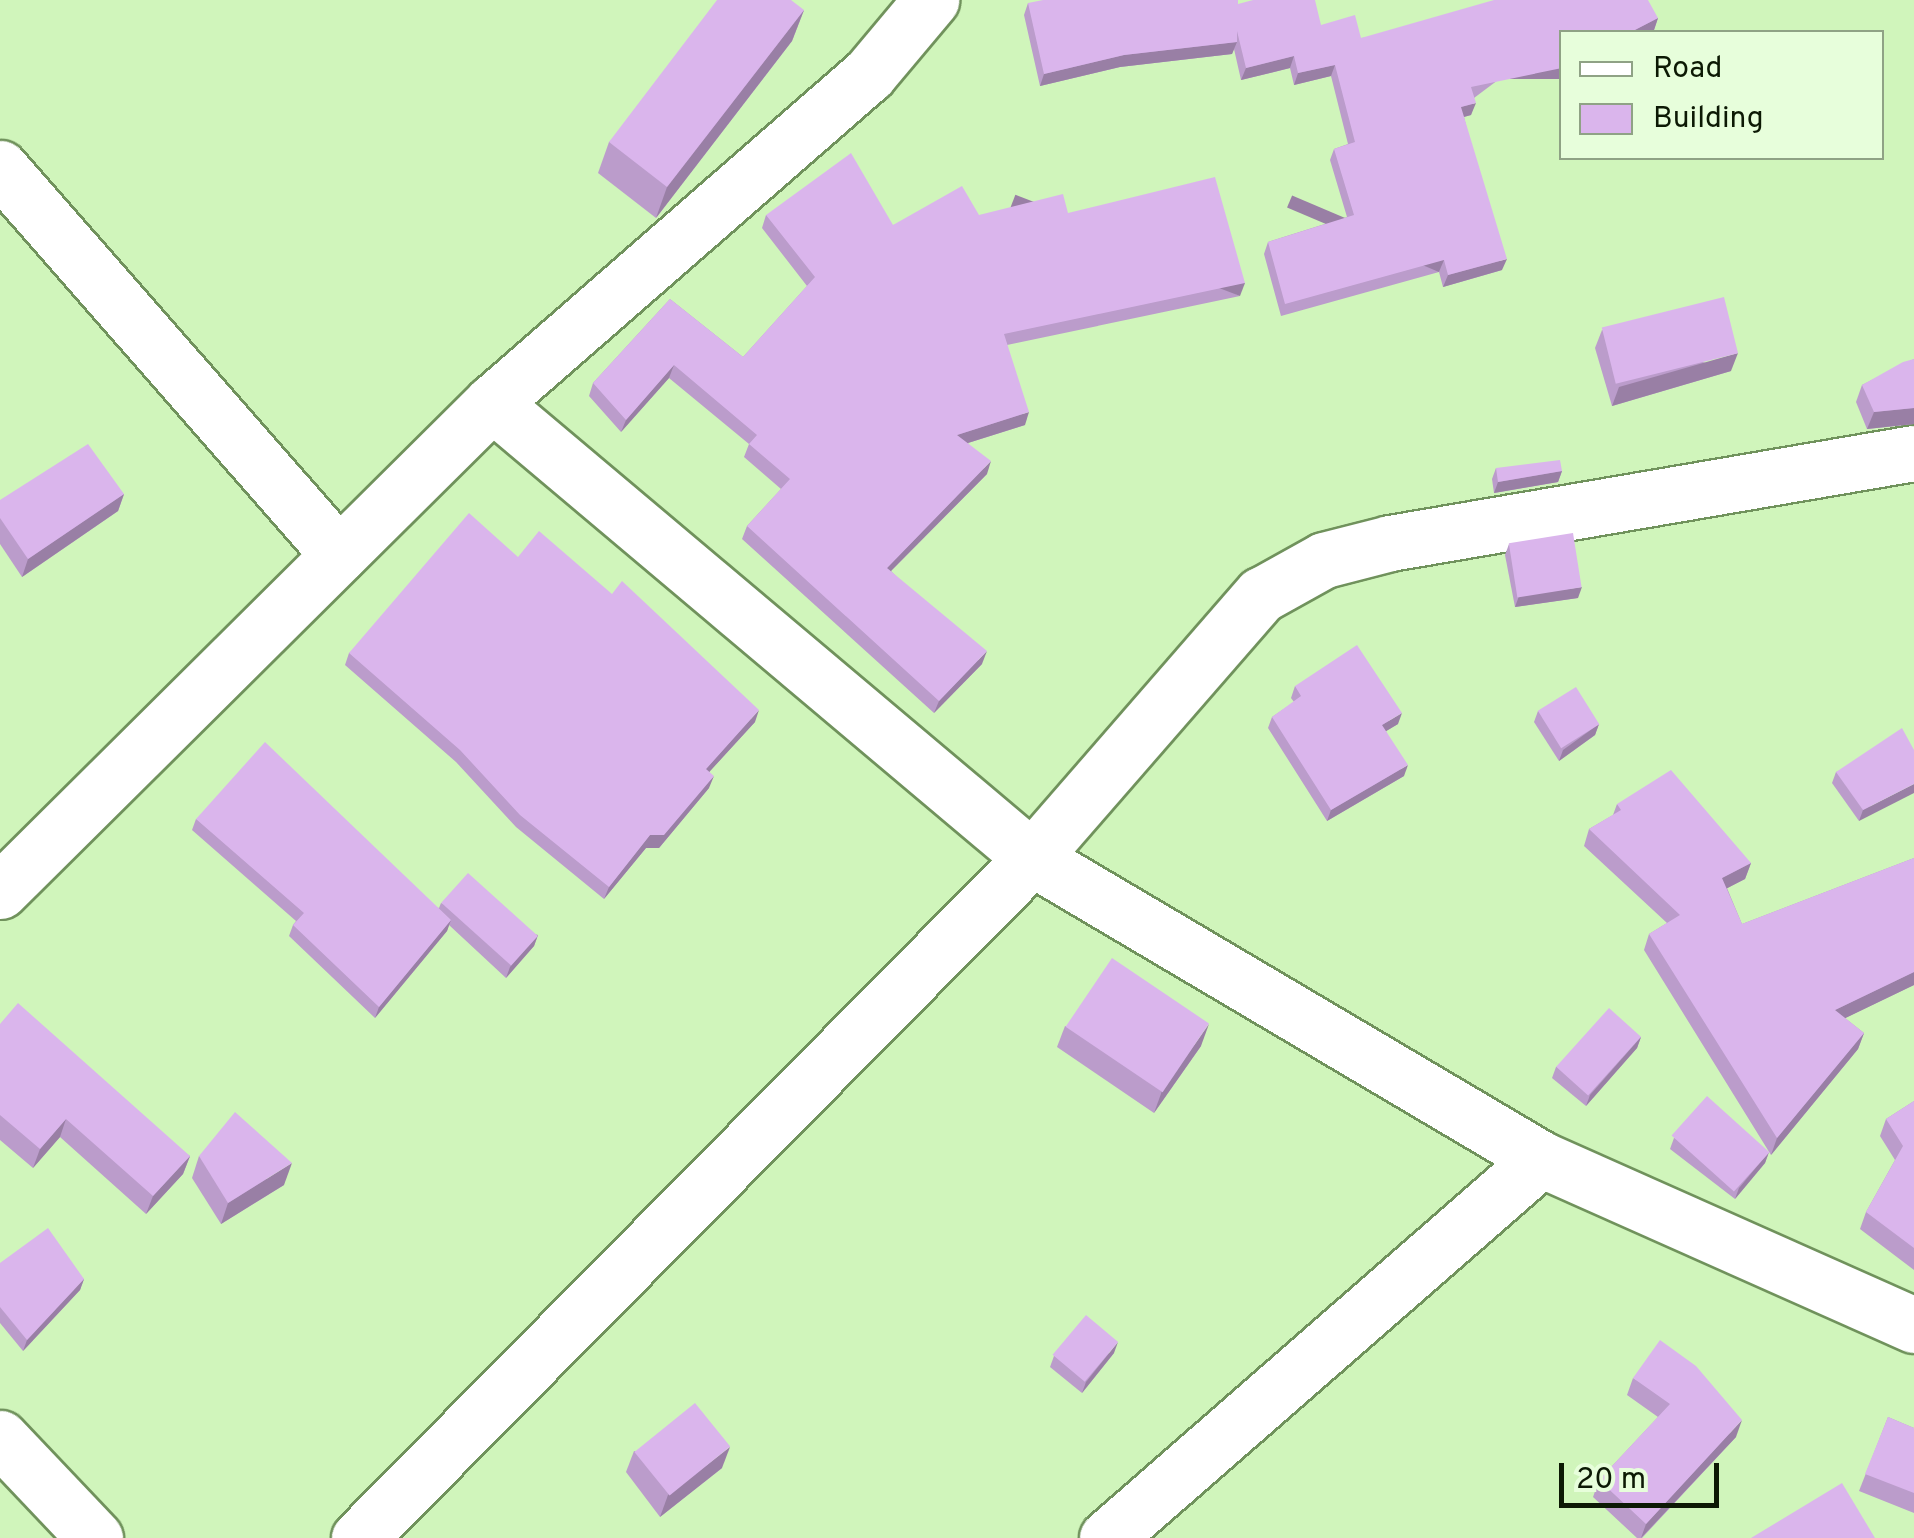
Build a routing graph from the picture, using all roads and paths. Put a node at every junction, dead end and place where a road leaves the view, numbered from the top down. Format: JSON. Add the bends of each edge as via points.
{"nodes":[{"id":1,"x":930,"y":0,"type":"edge"},
{"id":2,"x":0,"y":168,"type":"edge"},
{"id":3,"x":492,"y":403,"type":"junction"},
{"id":4,"x":1914,"y":453,"type":"edge"},
{"id":5,"x":339,"y":555,"type":"junction"},
{"id":6,"x":1032,"y":858,"type":"junction"},
{"id":7,"x":0,"y":891,"type":"edge"},
{"id":8,"x":1542,"y":1159,"type":"junction"},
{"id":9,"x":1914,"y":1325,"type":"edge"},
{"id":10,"x":0,"y":1438,"type":"edge"},
{"id":11,"x":95,"y":1538,"type":"edge"},
{"id":12,"x":359,"y":1538,"type":"edge"},
{"id":13,"x":1107,"y":1538,"type":"edge"}],
"edges":[{"from":1,"to":3,"type":"street","via":[[869,74]]},
{"from":2,"to":5,"type":"street"},
{"from":3,"to":5,"type":"street"},
{"from":3,"to":6,"type":"street"},
{"from":4,"to":6,"type":"street","via":[[1324,560],[1261,595]]},
{"from":5,"to":7,"type":"street"},
{"from":6,"to":8,"type":"street"},
{"from":6,"to":12,"type":"street"},
{"from":8,"to":9,"type":"street"},
{"from":8,"to":13,"type":"street"},
{"from":10,"to":11,"type":"street"}]}
